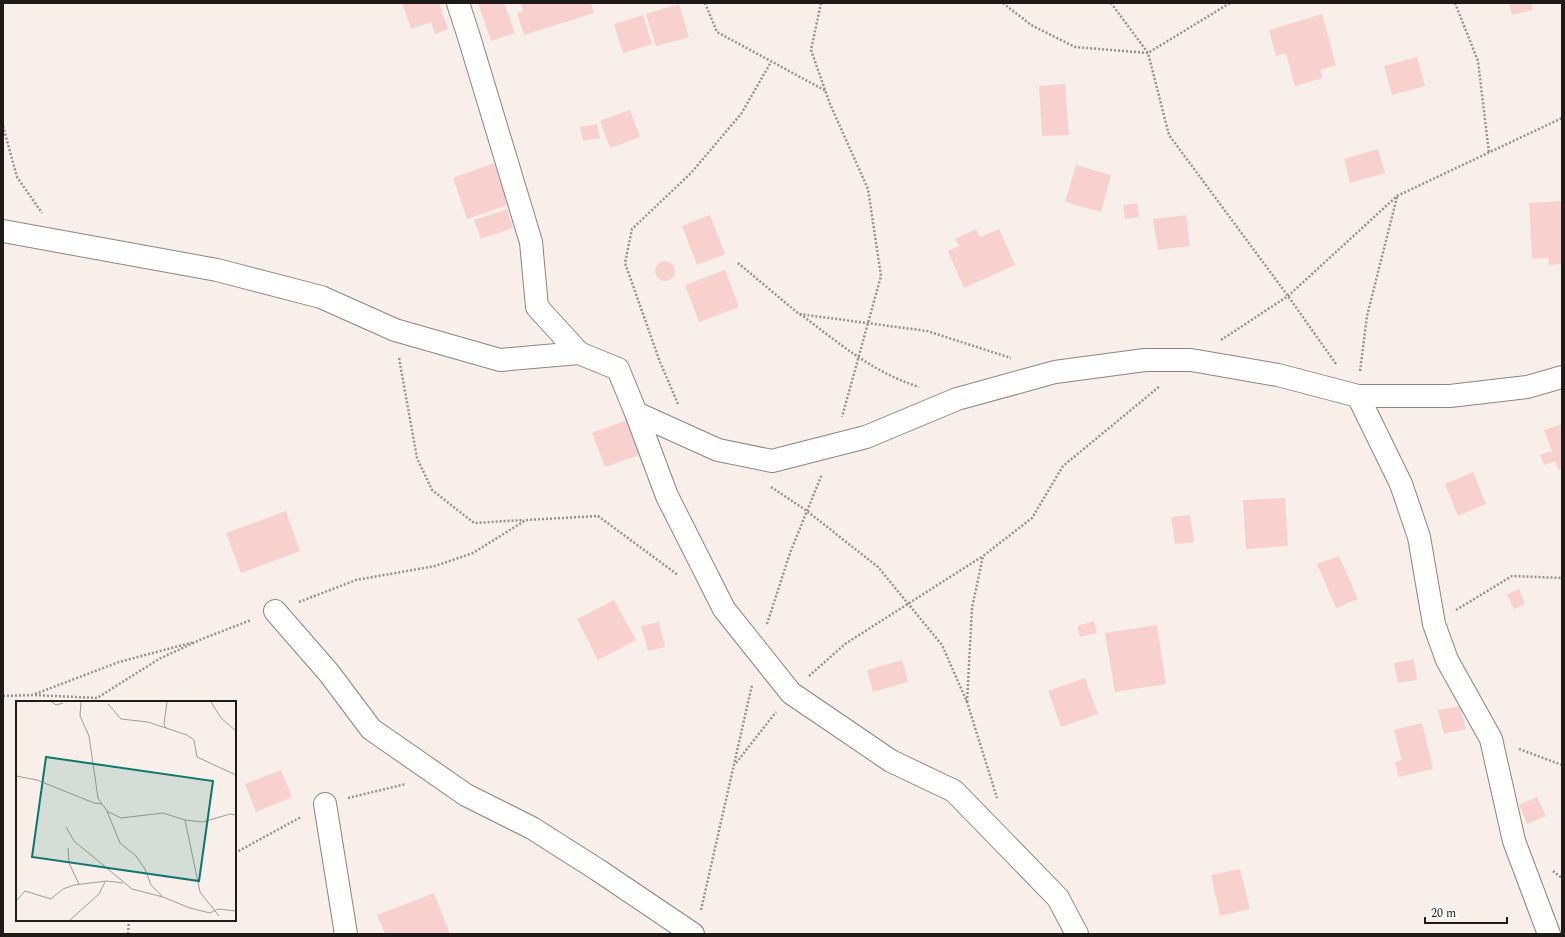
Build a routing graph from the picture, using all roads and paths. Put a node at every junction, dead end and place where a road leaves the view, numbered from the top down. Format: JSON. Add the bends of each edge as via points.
{"nodes":[{"id":1,"x":458,"y":3,"type":"edge"},
{"id":2,"x":705,"y":3,"type":"edge"},
{"id":3,"x":822,"y":3,"type":"edge"},
{"id":4,"x":1003,"y":3,"type":"edge"},
{"id":5,"x":1111,"y":3,"type":"edge"},
{"id":6,"x":1230,"y":3,"type":"edge"},
{"id":7,"x":1455,"y":3,"type":"edge"},
{"id":8,"x":1148,"y":53,"type":"junction"},
{"id":9,"x":771,"y":62,"type":"junction"},
{"id":10,"x":826,"y":91,"type":"junction"},
{"id":11,"x":1562,"y":118,"type":"edge"},
{"id":12,"x":3,"y":126,"type":"edge"},
{"id":13,"x":1489,"y":153,"type":"junction"},
{"id":14,"x":1397,"y":196,"type":"junction"},
{"id":15,"x":3,"y":231,"type":"edge"},
{"id":16,"x":62,"y":243,"type":"junction"},
{"id":17,"x":738,"y":263,"type":"dead end"},
{"id":18,"x":1288,"y":296,"type":"junction"},
{"id":19,"x":799,"y":314,"type":"junction"},
{"id":20,"x":869,"y":322,"type":"junction"},
{"id":21,"x":395,"y":330,"type":"junction"},
{"id":22,"x":579,"y":353,"type":"junction"},
{"id":23,"x":859,"y":358,"type":"junction"},
{"id":24,"x":1017,"y":360,"type":"dead end"},
{"id":25,"x":1191,"y":360,"type":"junction"},
{"id":26,"x":1336,"y":365,"type":"dead end"},
{"id":27,"x":1562,"y":377,"type":"edge"},
{"id":28,"x":1160,"y":385,"type":"dead end"},
{"id":29,"x":1358,"y":396,"type":"junction"},
{"id":30,"x":957,"y":399,"type":"junction"},
{"id":31,"x":636,"y":412,"type":"junction"},
{"id":32,"x":692,"y":438,"type":"junction"},
{"id":33,"x":834,"y":446,"type":"junction"},
{"id":34,"x":769,"y":485,"type":"dead end"},
{"id":35,"x":526,"y":520,"type":"junction"},
{"id":36,"x":984,"y":556,"type":"junction"},
{"id":37,"x":680,"y":576,"type":"dead end"},
{"id":38,"x":1562,"y":578,"type":"edge"},
{"id":39,"x":909,"y":605,"type":"junction"},
{"id":40,"x":276,"y":611,"type":"junction"},
{"id":41,"x":1434,"y":624,"type":"junction"},
{"id":42,"x":202,"y":639,"type":"junction"},
{"id":43,"x":791,"y":693,"type":"junction"},
{"id":44,"x":33,"y":695,"type":"junction"},
{"id":45,"x":3,"y":696,"type":"edge"},
{"id":46,"x":967,"y":702,"type":"junction"},
{"id":47,"x":1491,"y":739,"type":"junction"},
{"id":48,"x":734,"y":765,"type":"dead end"},
{"id":49,"x":1562,"y":765,"type":"edge"},
{"id":50,"x":998,"y":802,"type":"dead end"},
{"id":51,"x":325,"y":804,"type":"dead end"},
{"id":52,"x":129,"y":921,"type":"edge"},
{"id":53,"x":128,"y":934,"type":"edge"},
{"id":54,"x":346,"y":934,"type":"edge"},
{"id":55,"x":693,"y":934,"type":"edge"},
{"id":56,"x":1077,"y":934,"type":"edge"},
{"id":57,"x":1549,"y":934,"type":"edge"}],
"edges":[{"from":1,"to":22,"type":"street","via":[[531,242],[537,307]]},
{"from":2,"to":9,"type":"path","via":[[717,32]]},
{"from":3,"to":10,"type":"path","via":[[811,50]]},
{"from":4,"to":8,"type":"path","via":[[1031,25],[1075,48]]},
{"from":5,"to":8,"type":"path"},
{"from":6,"to":8,"type":"path"},
{"from":7,"to":13,"type":"path","via":[[1478,60]]},
{"from":8,"to":18,"type":"path","via":[[1169,136]]},
{"from":9,"to":10,"type":"path"},
{"from":9,"to":32,"type":"path","via":[[741,114],[691,173],[632,230],[625,263],[660,362]]},
{"from":10,"to":20,"type":"path","via":[[868,189],[882,276]]},
{"from":11,"to":13,"type":"path"},
{"from":12,"to":16,"type":"path","via":[[17,177]]},
{"from":13,"to":14,"type":"path"},
{"from":14,"to":18,"type":"path"},
{"from":14,"to":29,"type":"path","via":[[1367,316]]},
{"from":15,"to":16,"type":"street"},
{"from":16,"to":21,"type":"street","via":[[217,270],[321,297]]},
{"from":17,"to":19,"type":"path"},
{"from":18,"to":25,"type":"path"},
{"from":18,"to":26,"type":"path"},
{"from":19,"to":20,"type":"path"},
{"from":19,"to":23,"type":"path"},
{"from":20,"to":23,"type":"path"},
{"from":20,"to":24,"type":"path","via":[[927,331]]},
{"from":21,"to":22,"type":"street","via":[[500,360]]},
{"from":21,"to":35,"type":"path","via":[[417,458],[432,490],[474,523]]},
{"from":22,"to":31,"type":"street","via":[[618,369]]},
{"from":23,"to":30,"type":"path","via":[[901,381]]},
{"from":23,"to":33,"type":"path"},
{"from":25,"to":29,"type":"street","via":[[1278,375]]},
{"from":25,"to":30,"type":"street","via":[[1145,360],[1055,372]]},
{"from":27,"to":29,"type":"street","via":[[1527,387],[1450,396]]},
{"from":28,"to":36,"type":"path","via":[[1063,466],[1032,518]]},
{"from":29,"to":41,"type":"street","via":[[1401,484],[1419,536]]},
{"from":30,"to":33,"type":"street","via":[[866,437]]},
{"from":31,"to":32,"type":"street"},
{"from":31,"to":43,"type":"street","via":[[667,496],[724,609]]},
{"from":32,"to":33,"type":"street","via":[[718,450],[772,461]]},
{"from":34,"to":39,"type":"path","via":[[807,511],[878,567]]},
{"from":35,"to":37,"type":"path","via":[[598,516]]},
{"from":35,"to":40,"type":"path","via":[[473,553],[435,566],[356,580]]},
{"from":36,"to":39,"type":"path"},
{"from":36,"to":46,"type":"path","via":[[972,608]]},
{"from":38,"to":41,"type":"path","via":[[1512,576]]},
{"from":39,"to":43,"type":"path","via":[[845,644]]},
{"from":39,"to":46,"type":"path","via":[[942,644]]},
{"from":40,"to":42,"type":"path"},
{"from":40,"to":55,"type":"street","via":[[329,673],[371,729],[466,795],[532,828]]},
{"from":41,"to":47,"type":"street","via":[[1447,660]]},
{"from":42,"to":44,"type":"path","via":[[119,662]]},
{"from":42,"to":44,"type":"path","via":[[158,659],[96,698]]},
{"from":43,"to":48,"type":"path"},
{"from":43,"to":56,"type":"street","via":[[891,761],[954,791],[1058,898]]},
{"from":44,"to":45,"type":"path"},
{"from":46,"to":50,"type":"path"},
{"from":47,"to":49,"type":"path"},
{"from":47,"to":57,"type":"street","via":[[1514,841]]},
{"from":51,"to":54,"type":"street"},
{"from":52,"to":53,"type":"path"}]}
